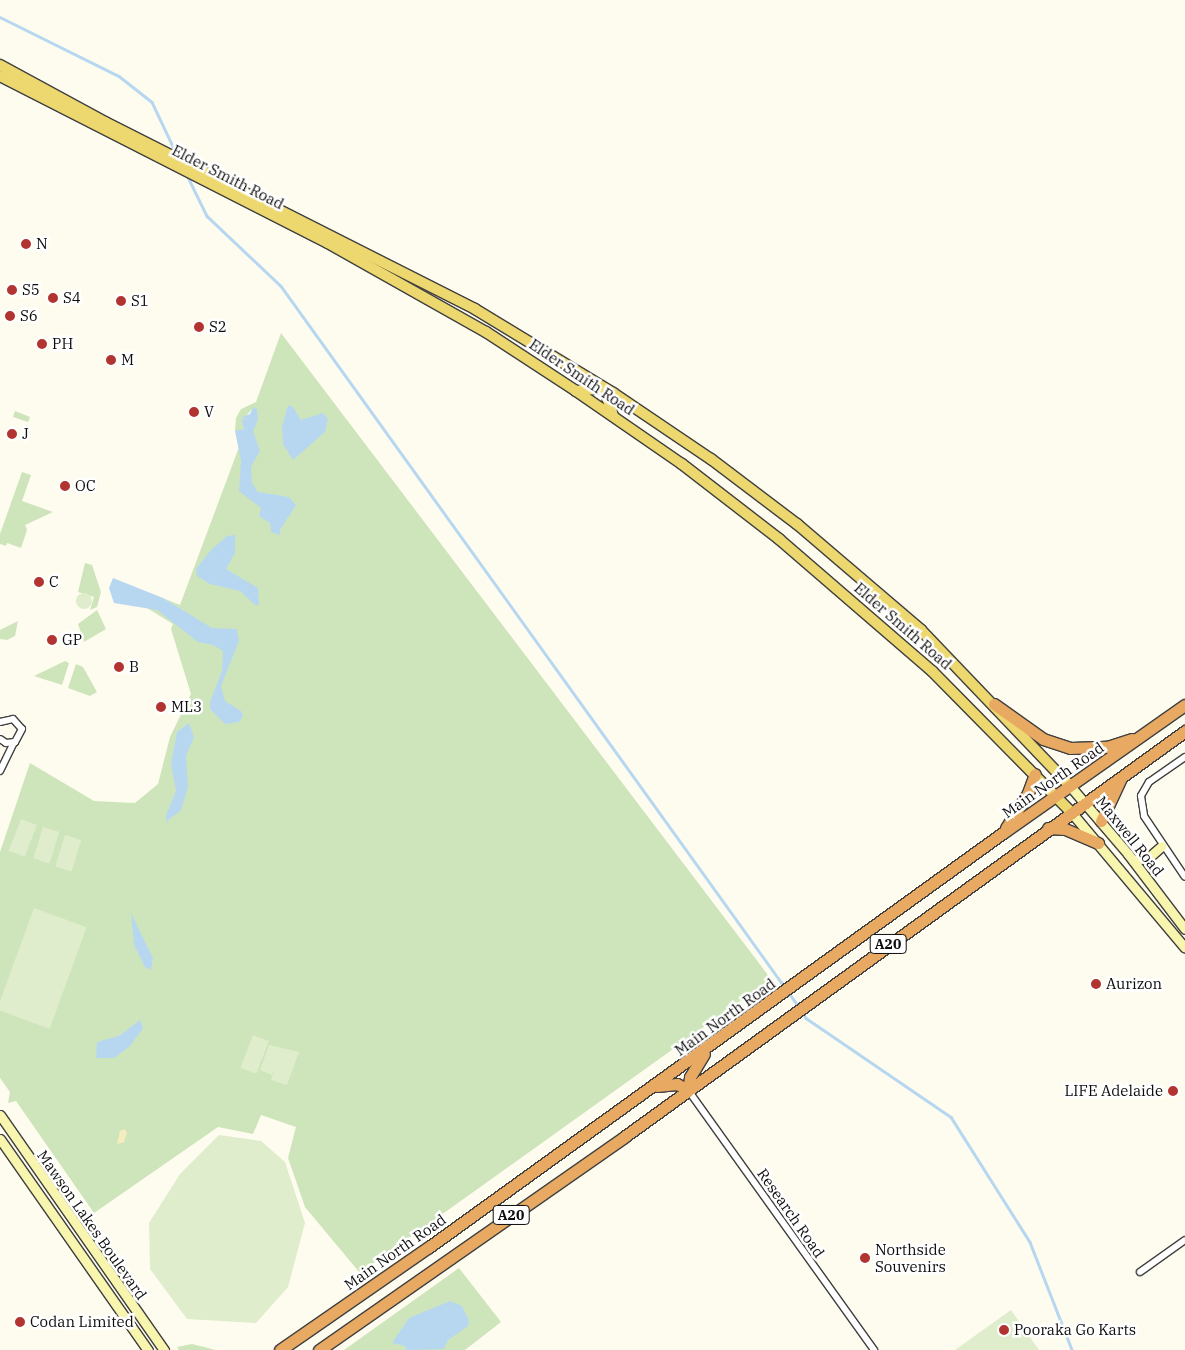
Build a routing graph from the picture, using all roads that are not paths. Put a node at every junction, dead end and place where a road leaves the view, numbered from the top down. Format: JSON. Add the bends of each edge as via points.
{"nodes":[{"id":1,"x":0,"y":65,"type":"edge"},
{"id":2,"x":0,"y":76,"type":"edge"},
{"id":3,"x":604,"y":388,"type":"junction"},
{"id":4,"x":576,"y":391,"type":"junction"},
{"id":5,"x":613,"y":416,"type":"junction"},
{"id":6,"x":994,"y":704,"type":"junction"},
{"id":7,"x":1185,"y":705,"type":"edge"},
{"id":8,"x":0,"y":722,"type":"edge"},
{"id":9,"x":1185,"y":731,"type":"edge"},
{"id":10,"x":1144,"y":735,"type":"junction"},
{"id":11,"x":0,"y":739,"type":"edge"},
{"id":12,"x":14,"y":742,"type":"junction"},
{"id":13,"x":1185,"y":757,"type":"edge"},
{"id":14,"x":0,"y":771,"type":"edge"},
{"id":15,"x":1036,"y":774,"type":"junction"},
{"id":16,"x":1122,"y":776,"type":"junction"},
{"id":17,"x":1070,"y":786,"type":"junction"},
{"id":18,"x":1057,"y":796,"type":"junction"},
{"id":19,"x":1085,"y":802,"type":"junction"},
{"id":20,"x":1071,"y":812,"type":"junction"},
{"id":21,"x":1101,"y":821,"type":"junction"},
{"id":22,"x":1048,"y":828,"type":"junction"},
{"id":23,"x":1004,"y":832,"type":"junction"},
{"id":24,"x":1098,"y":843,"type":"junction"},
{"id":25,"x":1162,"y":846,"type":"junction"},
{"id":26,"x":1133,"y":860,"type":"junction"},
{"id":27,"x":1185,"y":878,"type":"edge"},
{"id":28,"x":1158,"y":893,"type":"junction"},
{"id":29,"x":1146,"y":901,"type":"junction"},
{"id":30,"x":1185,"y":929,"type":"edge"},
{"id":31,"x":1185,"y":948,"type":"edge"},
{"id":32,"x":708,"y":1048,"type":"junction"},
{"id":33,"x":653,"y":1087,"type":"junction"},
{"id":34,"x":688,"y":1090,"type":"junction"},
{"id":35,"x":0,"y":1116,"type":"edge"},
{"id":36,"x":0,"y":1139,"type":"edge"},
{"id":37,"x":1185,"y":1240,"type":"edge"},
{"id":38,"x":1140,"y":1272,"type":"dead end"},
{"id":39,"x":148,"y":1350,"type":"edge"},
{"id":40,"x":164,"y":1350,"type":"edge"},
{"id":41,"x":280,"y":1350,"type":"edge"},
{"id":42,"x":319,"y":1350,"type":"edge"},
{"id":43,"x":874,"y":1350,"type":"edge"}],
"edges":[{"from":1,"to":3,"type":"main road","name":"Elder Smith Road","via":[[475,309]]},
{"from":2,"to":4,"type":"main road","name":"Elder Smith Road","via":[[328,243],[469,322]]},
{"from":3,"to":4,"type":"main road"},
{"from":3,"to":5,"type":"main road"},
{"from":3,"to":6,"type":"main road","name":"Elder Smith Road","via":[[711,459],[797,524],[921,630]]},
{"from":4,"to":5,"type":"main road","name":"Elder Smith Road"},
{"from":5,"to":15,"type":"main road","name":"Elder Smith Road","via":[[779,539],[932,671]]},
{"from":6,"to":10,"type":"highway","via":[[1043,739],[1070,748],[1107,747]]},
{"from":6,"to":17,"type":"main road","name":"Elder Smith Road"},
{"from":7,"to":10,"type":"highway","name":"Main North Road","number":"A20"},
{"from":8,"to":12,"type":"street","via":[[14,719],[21,725],[22,734]]},
{"from":9,"to":16,"type":"highway","number":"A20"},
{"from":10,"to":17,"type":"highway","name":"Main North Road","number":"A20"},
{"from":11,"to":12,"type":"street"},
{"from":12,"to":14,"type":"street"},
{"from":13,"to":25,"type":"street","via":[[1149,782],[1141,796],[1144,816]]},
{"from":15,"to":18,"type":"main road","name":"Elder Smith Road"},
{"from":15,"to":23,"type":"highway"},
{"from":16,"to":19,"type":"highway","number":"A20"},
{"from":16,"to":21,"type":"highway"},
{"from":17,"to":18,"type":"highway","name":"Main North Road","number":"A20"},
{"from":17,"to":19,"type":"street","name":"Maxwell Road"},
{"from":18,"to":20,"type":"main road","name":"Elder Smith Road"},
{"from":18,"to":23,"type":"highway","name":"Main North Road","number":"A20"},
{"from":19,"to":20,"type":"highway","number":"A20"},
{"from":19,"to":21,"type":"street","name":"Maxwell Road"},
{"from":20,"to":22,"type":"highway","number":"A20"},
{"from":20,"to":24,"type":"street","name":"Maxwell Road"},
{"from":21,"to":26,"type":"street","name":"Maxwell Road"},
{"from":22,"to":24,"type":"highway","via":[[1065,829]]},
{"from":22,"to":34,"type":"highway","number":"A20"},
{"from":23,"to":32,"type":"highway","name":"Main North Road","number":"A20"},
{"from":24,"to":29,"type":"street","name":"Maxwell Road"},
{"from":25,"to":26,"type":"street","via":[[1148,858]]},
{"from":25,"to":27,"type":"street"},
{"from":26,"to":28,"type":"street","name":"Maxwell Road"},
{"from":28,"to":29,"type":"street"},
{"from":28,"to":30,"type":"street","name":"Maxwell Road"},
{"from":29,"to":31,"type":"street","name":"Maxwell Road"},
{"from":32,"to":33,"type":"highway","name":"Main North Road","number":"A20"},
{"from":32,"to":34,"type":"highway","via":[[690,1077]]},
{"from":33,"to":34,"type":"highway","via":[[677,1084]]},
{"from":33,"to":41,"type":"highway","name":"Main North Road","number":"A20"},
{"from":34,"to":42,"type":"highway","number":"A20"},
{"from":34,"to":43,"type":"street","name":"Research Road"},
{"from":35,"to":40,"type":"street","name":"Mawson Lakes Boulevard"},
{"from":36,"to":39,"type":"street","name":"Mawson Lakes Boulevard"},
{"from":37,"to":38,"type":"street"}]}
